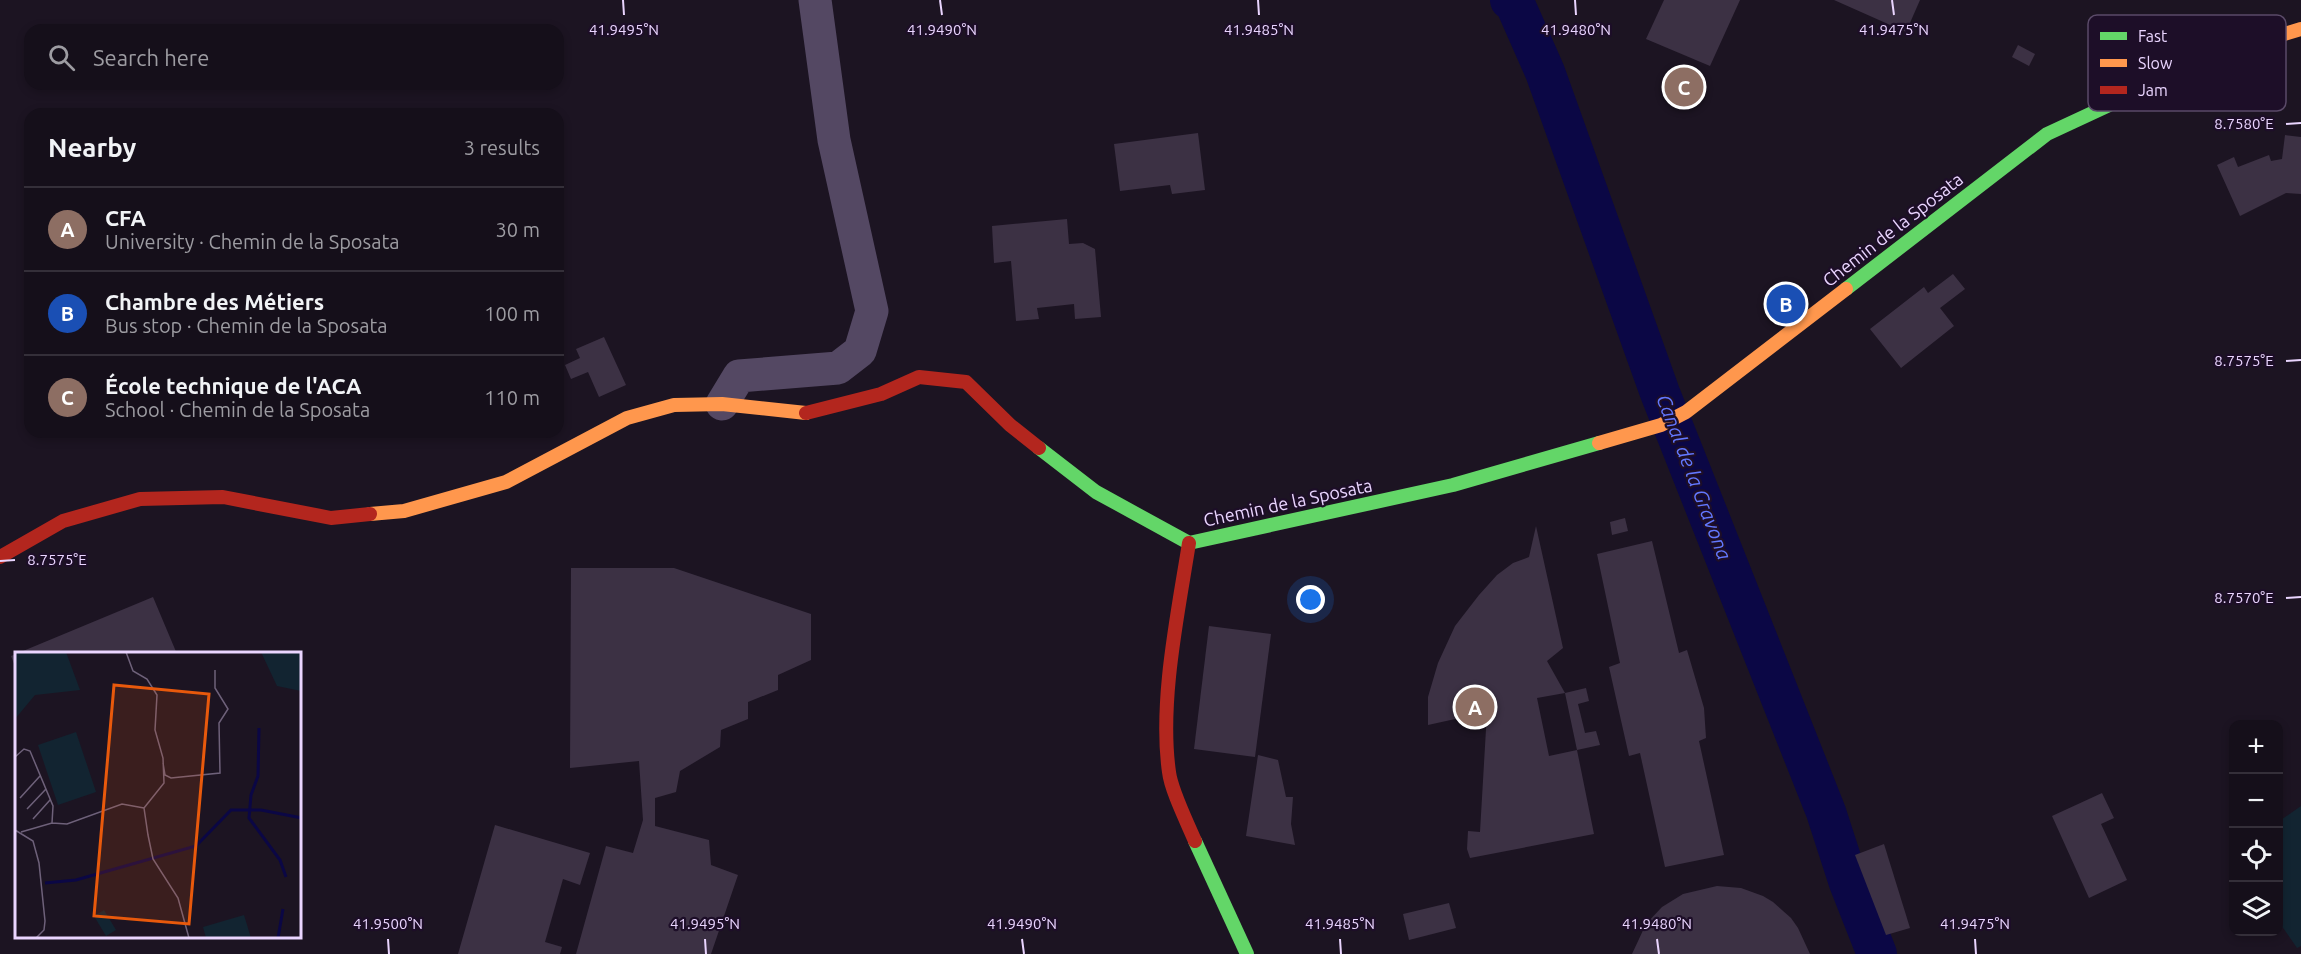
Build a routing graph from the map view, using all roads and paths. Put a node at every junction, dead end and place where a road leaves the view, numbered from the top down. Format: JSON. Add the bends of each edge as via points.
{"nodes":[{"id":1,"x":815,"y":0,"type":"edge"},
{"id":2,"x":2301,"y":28,"type":"edge"},
{"id":3,"x":2286,"y":33,"type":"edge"},
{"id":4,"x":2096,"y":111,"type":"edge"},
{"id":5,"x":722,"y":404,"type":"junction"},
{"id":6,"x":1189,"y":543,"type":"junction"},
{"id":7,"x":0,"y":557,"type":"edge"},
{"id":8,"x":1247,"y":954,"type":"edge"}],
"edges":[{"from":1,"to":5,"type":"street","via":[[834,140],[872,311],[860,351],[838,368],[739,376]]},
{"from":2,"to":3,"type":"street","name":"Chemin de la Sposata"},
{"from":4,"to":6,"type":"street","name":"Chemin de la Sposata","via":[[2047,134],[1686,411],[1661,425],[1453,485]]},
{"from":5,"to":6,"type":"street","name":"Chemin de la Sposata","via":[[802,414],[881,394],[919,377],[966,382],[1011,425],[1096,492]]},
{"from":5,"to":7,"type":"street","name":"Chemin de la Sposata","via":[[674,405],[627,418],[506,482],[404,511],[331,518],[223,497],[140,499],[63,521]]},
{"from":6,"to":8,"type":"street","via":[[1166,719],[1169,774]]}]}
